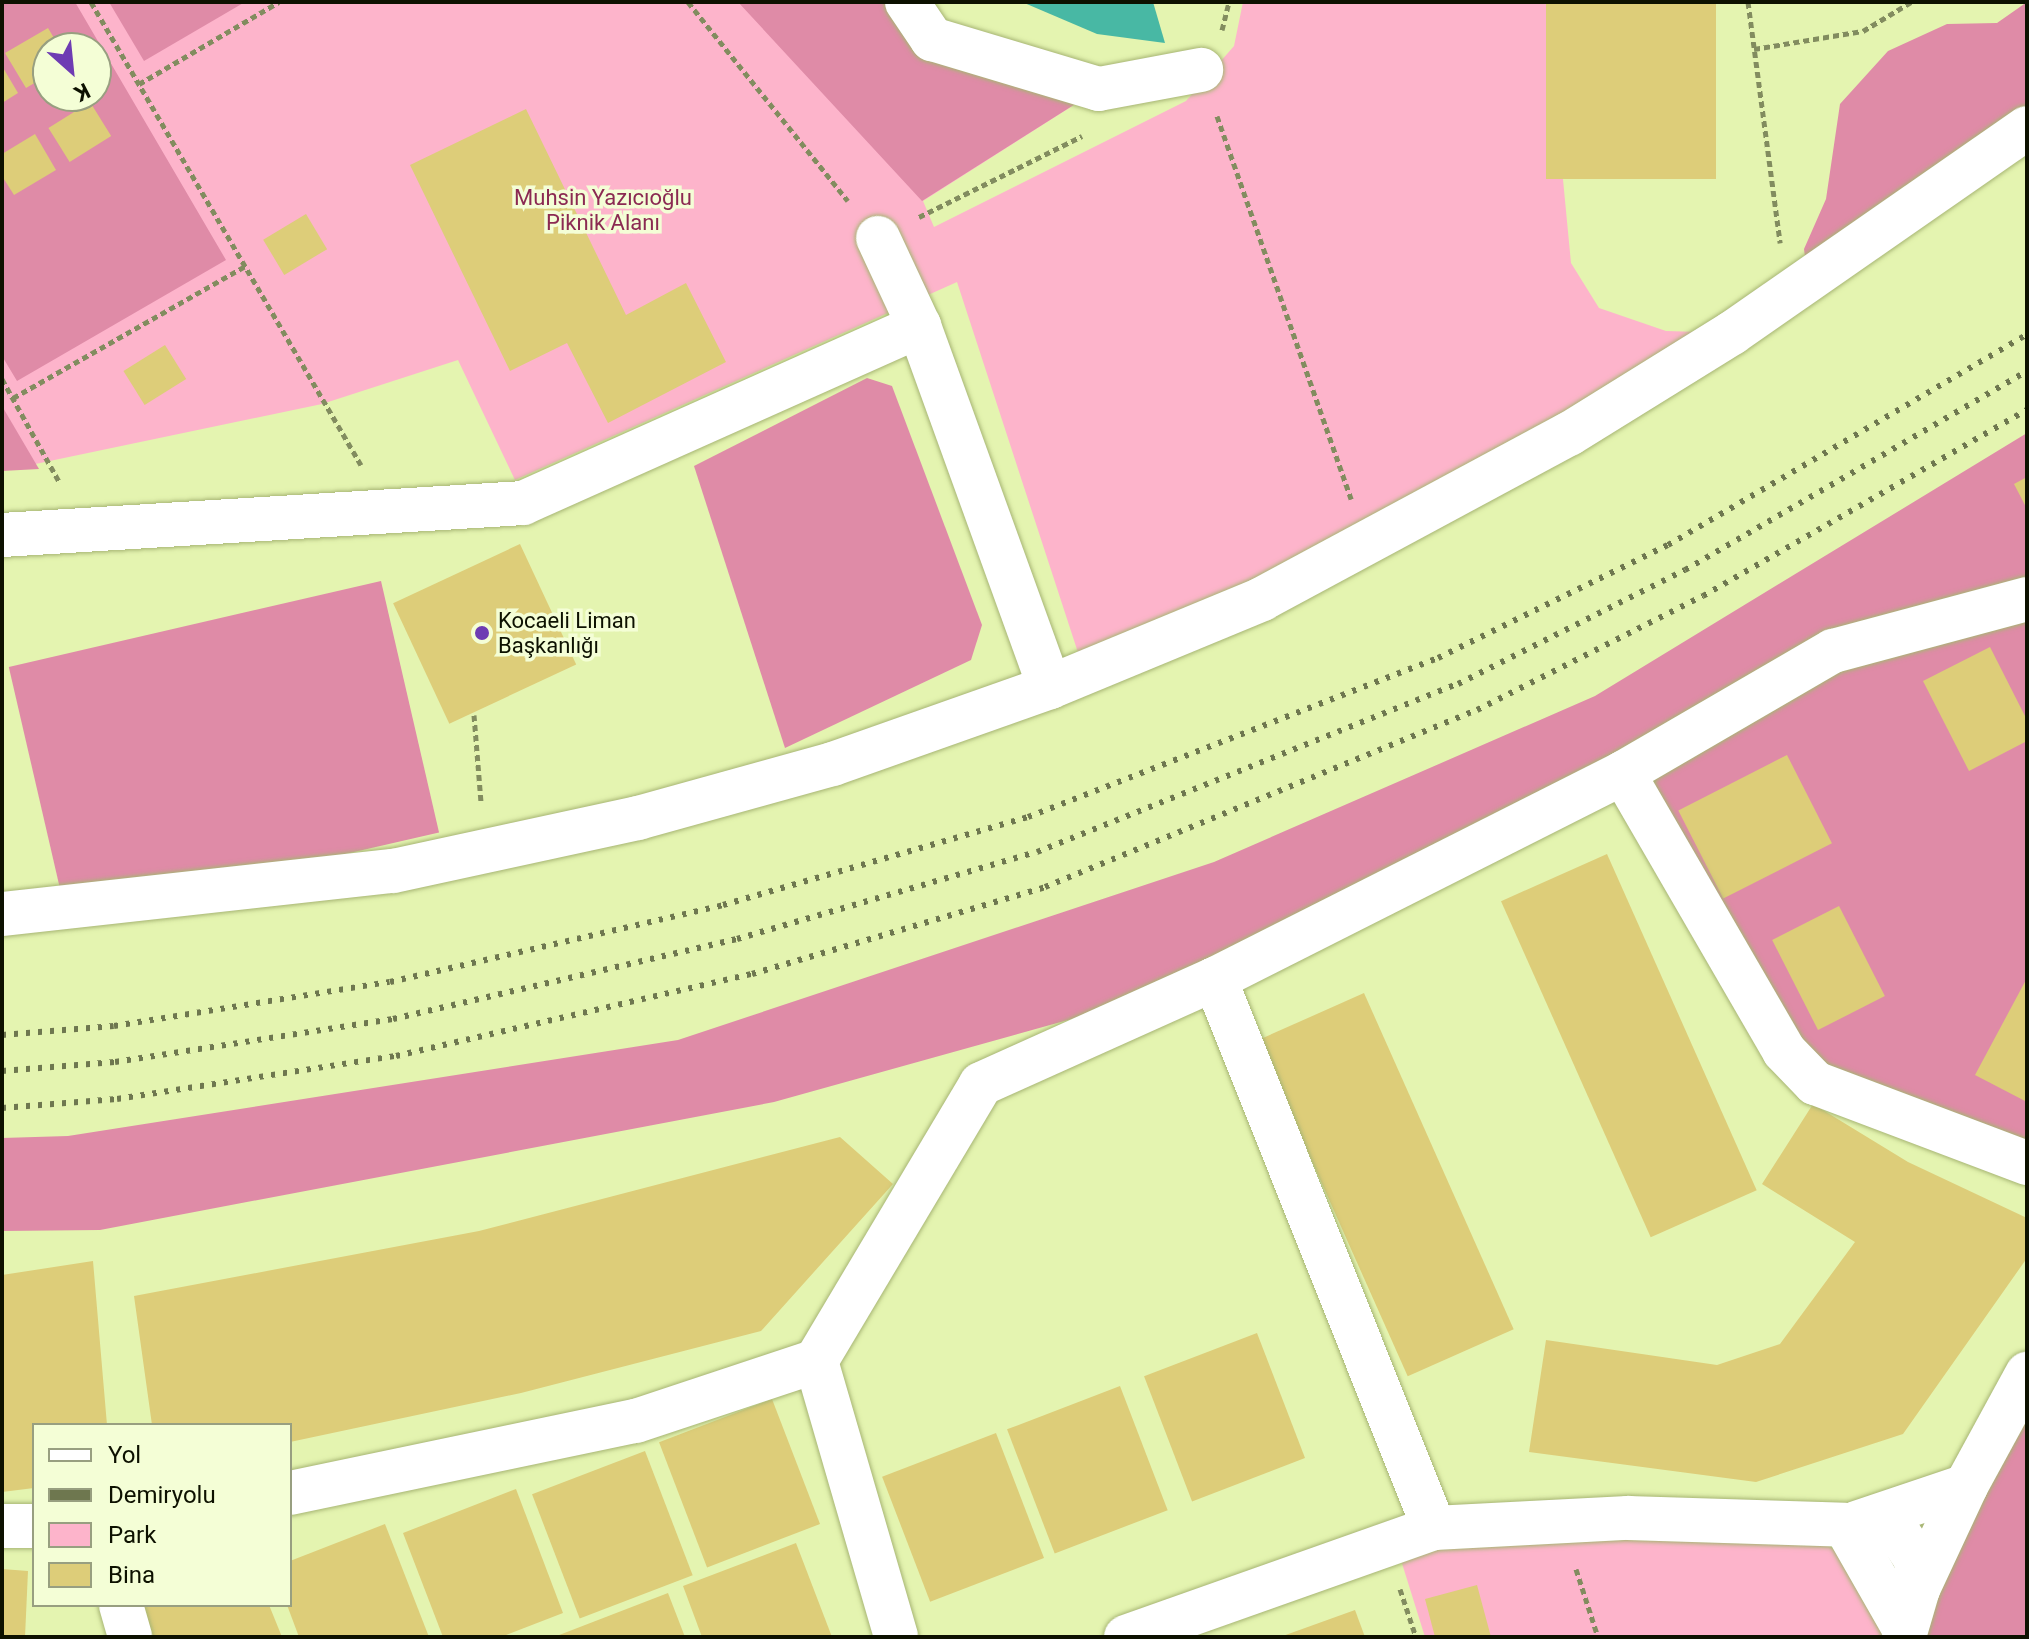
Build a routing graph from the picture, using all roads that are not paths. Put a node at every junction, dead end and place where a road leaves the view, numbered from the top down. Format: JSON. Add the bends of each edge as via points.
{"nodes":[{"id":1,"x":907,"y":2,"type":"edge"},
{"id":2,"x":1201,"y":70,"type":"road end"},
{"id":3,"x":2027,"y":128,"type":"edge"},
{"id":4,"x":878,"y":238,"type":"road end"},
{"id":5,"x":919,"y":326,"type":"junction"},
{"id":6,"x":2,"y":535,"type":"edge"},
{"id":7,"x":2027,"y":599,"type":"edge"},
{"id":8,"x":1050,"y":687,"type":"junction"},
{"id":9,"x":1623,"y":773,"type":"junction"},
{"id":10,"x":2,"y":914,"type":"edge"},
{"id":11,"x":1215,"y":979,"type":"junction"},
{"id":12,"x":2027,"y":1163,"type":"edge"},
{"id":13,"x":816,"y":1361,"type":"junction"},
{"id":14,"x":2027,"y":1374,"type":"edge"},
{"id":15,"x":292,"y":1493,"type":"edge"},
{"id":16,"x":1958,"y":1501,"type":"junction"},
{"id":17,"x":1845,"y":1525,"type":"junction"},
{"id":18,"x":2,"y":1526,"type":"edge"},
{"id":19,"x":32,"y":1526,"type":"edge"},
{"id":20,"x":1434,"y":1528,"type":"junction"},
{"id":21,"x":1905,"y":1545,"type":"junction"},
{"id":22,"x":1918,"y":1589,"type":"junction"},
{"id":23,"x":122,"y":1607,"type":"edge"},
{"id":24,"x":1905,"y":1634,"type":"edge"},
{"id":25,"x":130,"y":1637,"type":"edge"},
{"id":26,"x":896,"y":1637,"type":"edge"},
{"id":27,"x":1126,"y":1637,"type":"edge"}],
"edges":[{"from":1,"to":2,"type":"street","via":[[932,39],[1099,89]]},
{"from":3,"to":8,"type":"street","via":[[1787,296],[1569,434],[1262,599]]},
{"from":4,"to":5,"type":"street"},
{"from":5,"to":6,"type":"street","via":[[523,503]]},
{"from":5,"to":8,"type":"street"},
{"from":7,"to":9,"type":"street","via":[[1833,651]]},
{"from":8,"to":10,"type":"street","via":[[833,764],[485,851],[332,879]]},
{"from":9,"to":11,"type":"street"},
{"from":9,"to":12,"type":"street","via":[[1784,1051],[1815,1083]]},
{"from":11,"to":13,"type":"street","via":[[981,1084]]},
{"from":11,"to":20,"type":"street"},
{"from":13,"to":15,"type":"street","via":[[636,1421]]},
{"from":13,"to":26,"type":"street"},
{"from":14,"to":16,"type":"street"},
{"from":16,"to":17,"type":"street"},
{"from":16,"to":21,"type":"street","via":[[1925,1540]]},
{"from":16,"to":22,"type":"street"},
{"from":17,"to":20,"type":"street","via":[[1562,1522]]},
{"from":17,"to":21,"type":"street","via":[[1874,1528]]},
{"from":17,"to":24,"type":"street"},
{"from":18,"to":19,"type":"street"},
{"from":20,"to":27,"type":"street"},
{"from":21,"to":22,"type":"street","via":[[1916,1559]]},
{"from":22,"to":24,"type":"street"},
{"from":23,"to":25,"type":"street"}]}
